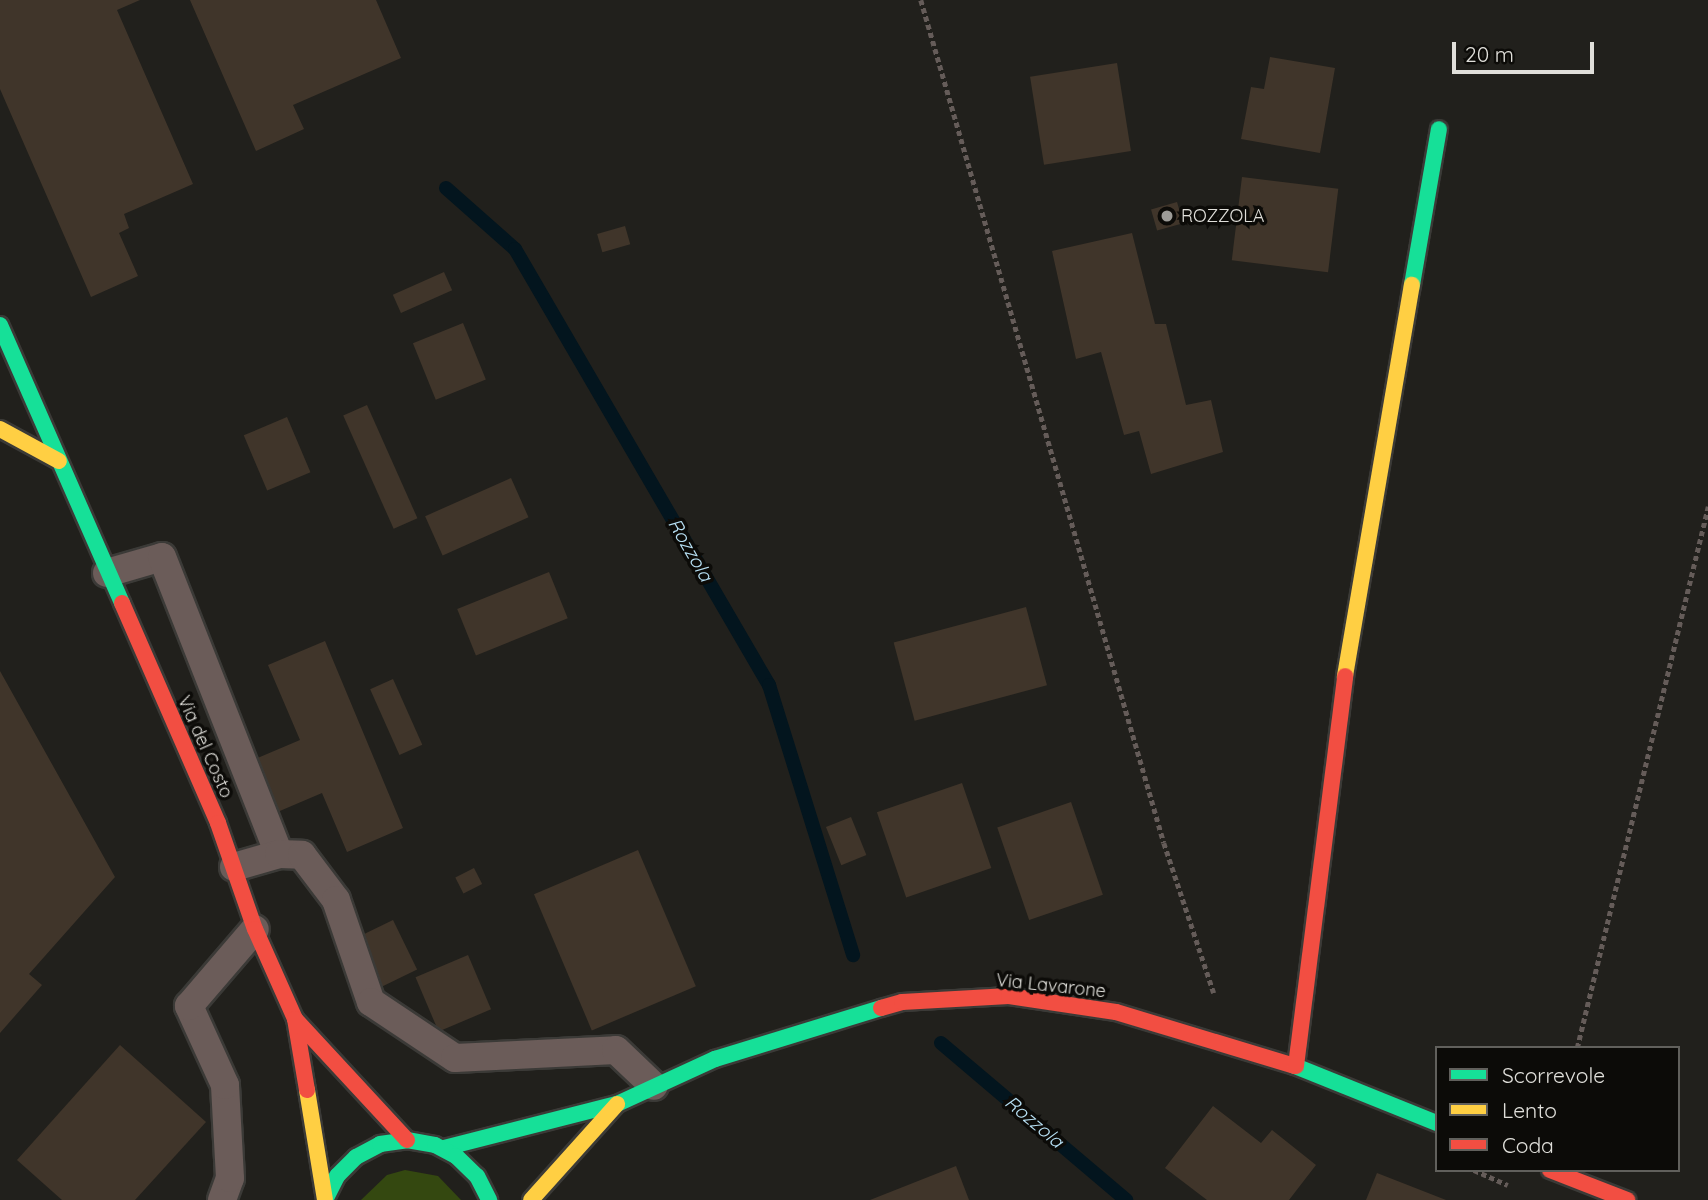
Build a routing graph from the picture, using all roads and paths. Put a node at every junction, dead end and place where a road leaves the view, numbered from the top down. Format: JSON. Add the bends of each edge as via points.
{"nodes":[{"id":1,"x":921,"y":0,"type":"edge"},
{"id":2,"x":1439,"y":129,"type":"dead end"},
{"id":3,"x":0,"y":326,"type":"edge"},
{"id":4,"x":0,"y":429,"type":"edge"},
{"id":5,"x":59,"y":461,"type":"junction"},
{"id":6,"x":1708,"y":508,"type":"edge"},
{"id":7,"x":107,"y":573,"type":"junction"},
{"id":8,"x":279,"y":854,"type":"junction"},
{"id":9,"x":234,"y":867,"type":"junction"},
{"id":10,"x":255,"y":929,"type":"junction"},
{"id":11,"x":295,"y":1018,"type":"junction"},
{"id":12,"x":1232,"y":1045,"type":"junction"},
{"id":13,"x":1577,"y":1046,"type":"edge"},
{"id":14,"x":1296,"y":1066,"type":"junction"},
{"id":15,"x":654,"y":1086,"type":"junction"},
{"id":16,"x":617,"y":1104,"type":"junction"},
{"id":17,"x":1435,"y":1122,"type":"edge"},
{"id":18,"x":407,"y":1140,"type":"junction"},
{"id":19,"x":444,"y":1148,"type":"junction"},
{"id":20,"x":1555,"y":1172,"type":"edge"},
{"id":21,"x":222,"y":1200,"type":"edge"},
{"id":22,"x":325,"y":1200,"type":"edge"},
{"id":23,"x":489,"y":1200,"type":"edge"},
{"id":24,"x":530,"y":1200,"type":"edge"},
{"id":25,"x":1627,"y":1200,"type":"edge"}],
"edges":[{"from":1,"to":12,"type":"path","via":[[1164,843]]},
{"from":2,"to":14,"type":"main road","via":[[1347,659]]},
{"from":3,"to":5,"type":"main road","name":"Via del Costo"},
{"from":4,"to":5,"type":"main road"},
{"from":5,"to":7,"type":"main road","name":"Via del Costo"},
{"from":6,"to":13,"type":"path"},
{"from":7,"to":8,"type":"lane","via":[[162,557]]},
{"from":7,"to":9,"type":"main road","name":"Via del Costo"},
{"from":8,"to":9,"type":"lane"},
{"from":8,"to":15,"type":"lane","via":[[302,855],[336,900],[371,1002],[455,1058],[616,1050]]},
{"from":9,"to":10,"type":"main road","name":"Via del Costo"},
{"from":10,"to":11,"type":"main road","name":"Via del Costo"},
{"from":10,"to":21,"type":"lane","via":[[189,1006],[225,1085],[230,1178]]},
{"from":11,"to":18,"type":"main road"},
{"from":11,"to":22,"type":"main road","name":"Via del Costo"},
{"from":12,"to":14,"type":"main road","name":"Via Lavarone"},
{"from":12,"to":15,"type":"main road","name":"Via Lavarone","via":[[1116,1012],[1009,996],[902,1002],[715,1059]]},
{"from":14,"to":17,"type":"main road","name":"Via Lavarone"},
{"from":15,"to":16,"type":"main road","name":"Via Lavarone"},
{"from":16,"to":19,"type":"main road","name":"Via Lavarone"},
{"from":16,"to":24,"type":"main road","name":"Via Lavarone"},
{"from":18,"to":19,"type":"main road"},
{"from":18,"to":22,"type":"main road","via":[[380,1144],[356,1157],[337,1176]]},
{"from":19,"to":23,"type":"main road","via":[[472,1170]]},
{"from":20,"to":25,"type":"main road"}]}
